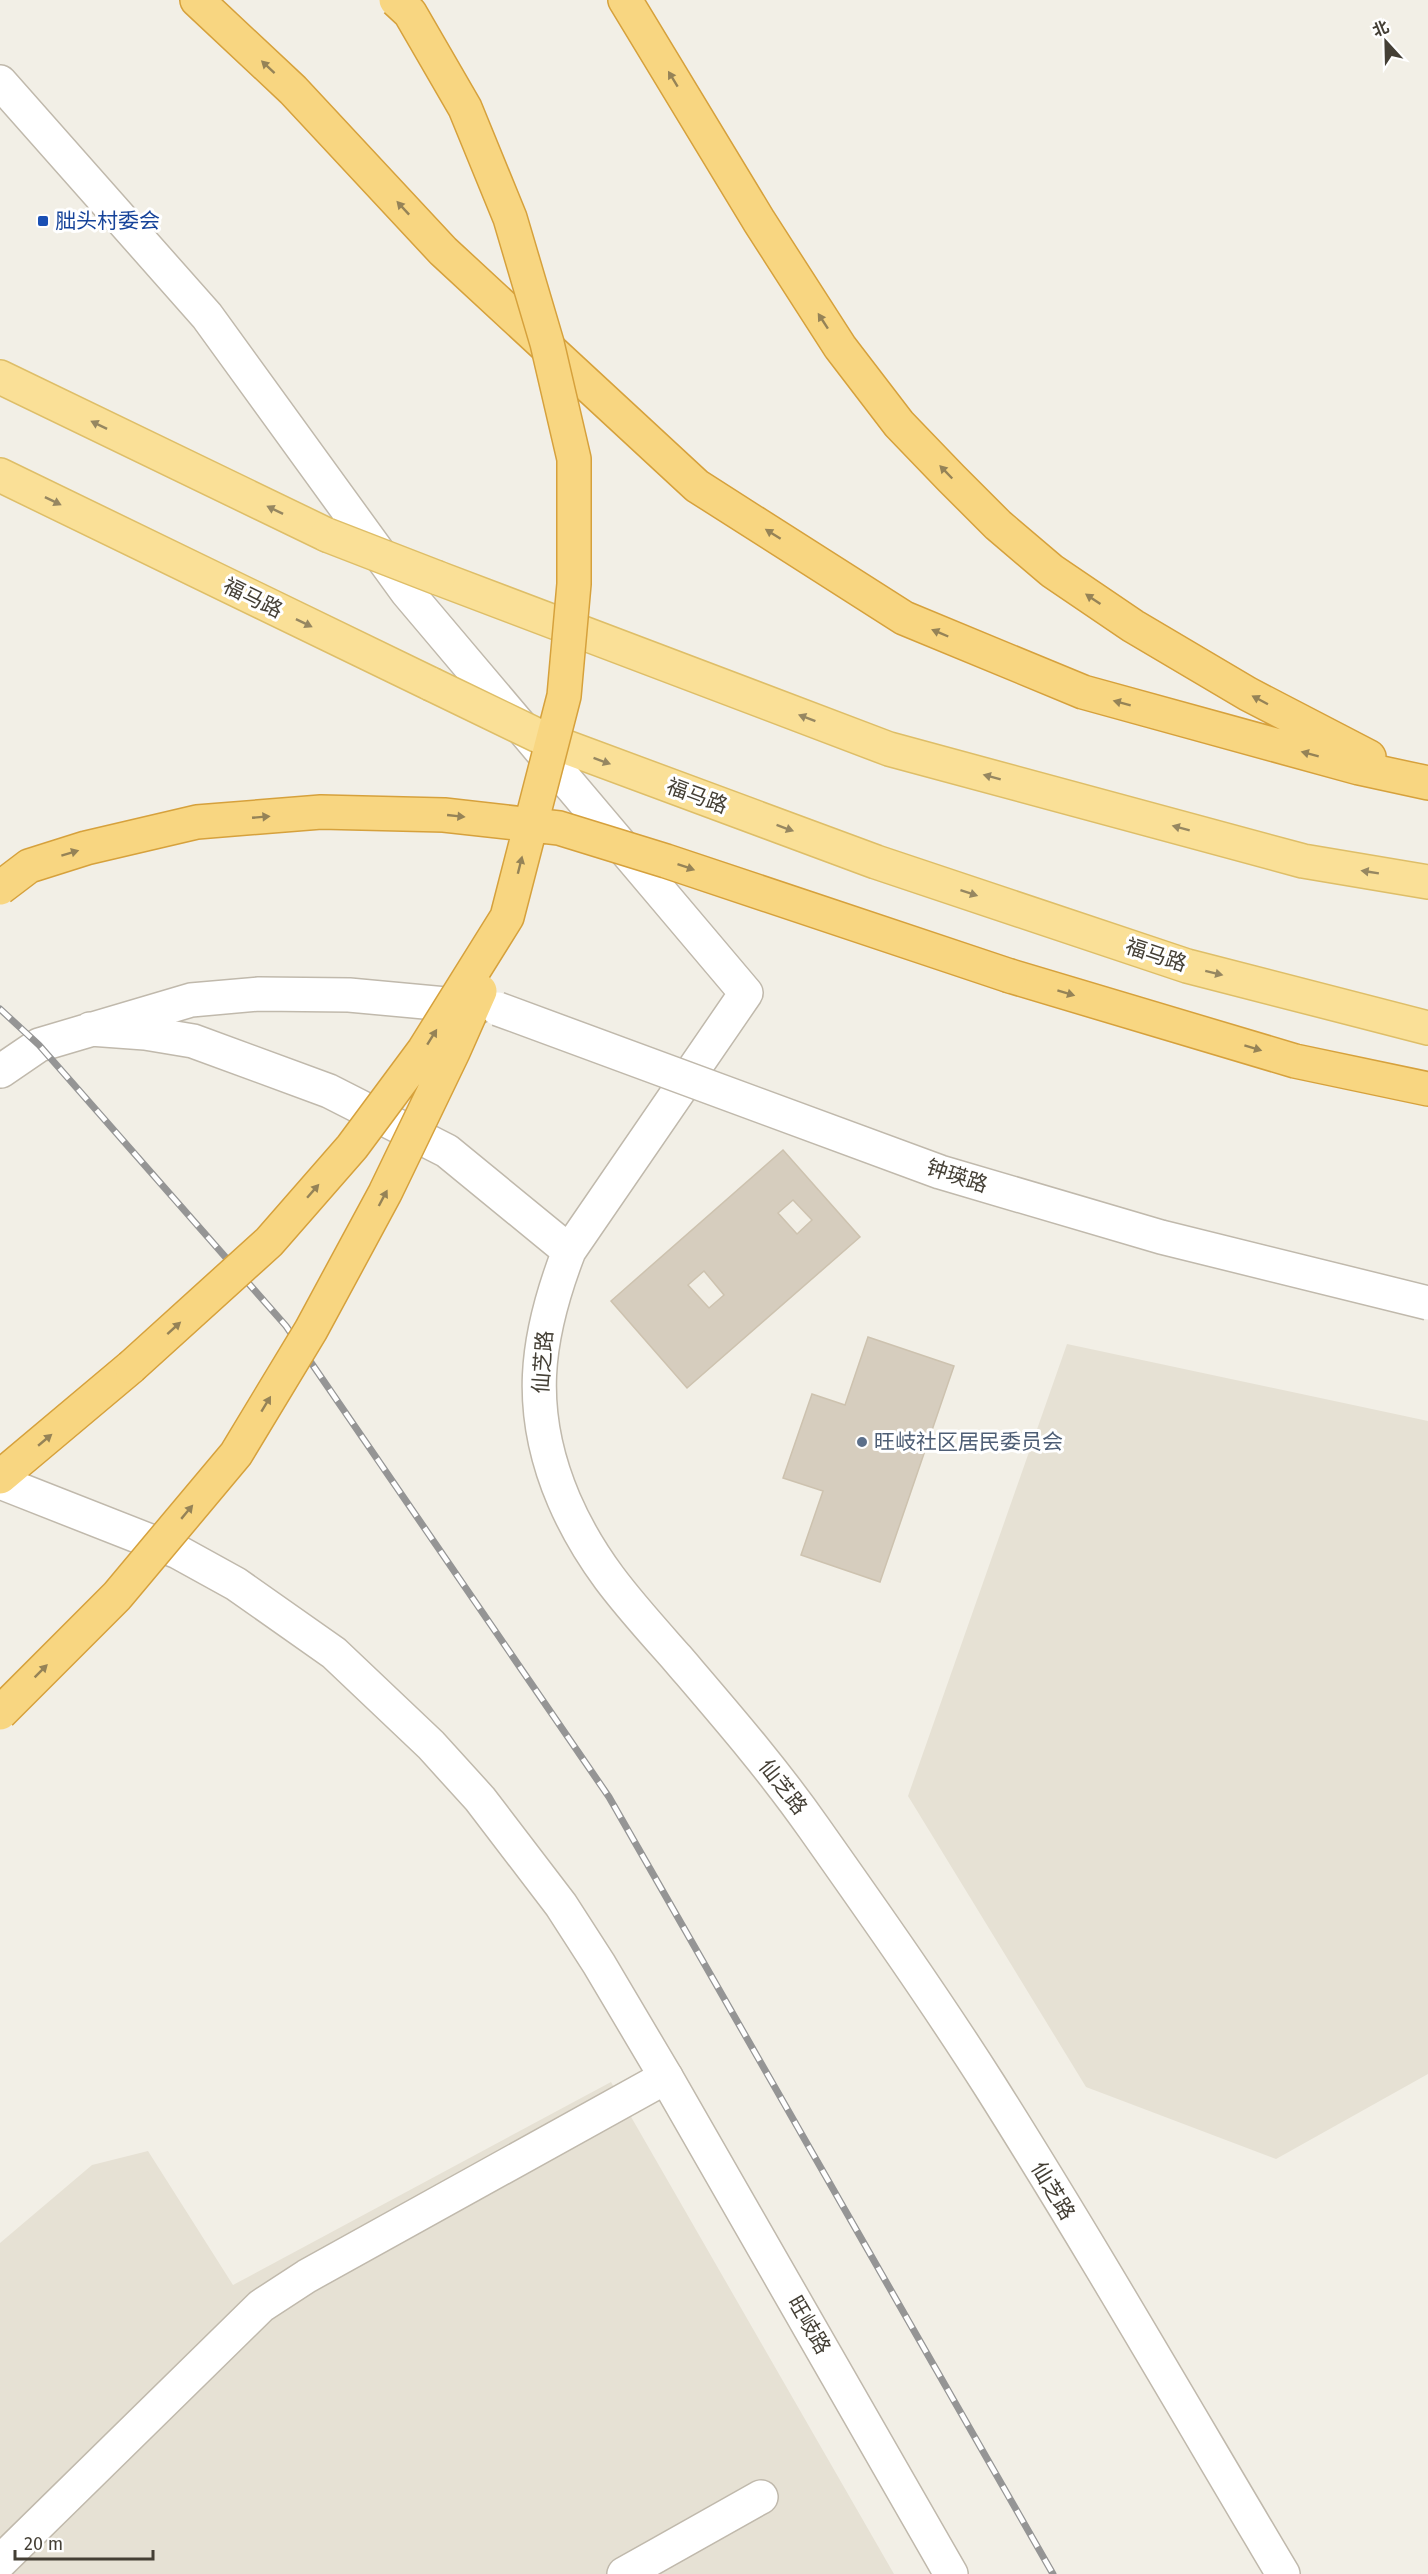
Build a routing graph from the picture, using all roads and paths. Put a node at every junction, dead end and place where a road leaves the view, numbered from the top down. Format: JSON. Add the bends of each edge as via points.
{"nodes":[{"id":1,"x":197,"y":0,"type":"edge"},
{"id":2,"x":625,"y":0,"type":"edge"},
{"id":3,"x":403,"y":4,"type":"edge"},
{"id":4,"x":0,"y":82,"type":"edge"},
{"id":5,"x":0,"y":377,"type":"edge"},
{"id":6,"x":0,"y":475,"type":"edge"},
{"id":7,"x":1428,"y":774,"type":"edge"},
{"id":8,"x":1428,"y":783,"type":"edge"},
{"id":9,"x":29,"y":866,"type":"junction"},
{"id":10,"x":0,"y":880,"type":"edge"},
{"id":11,"x":1428,"y":882,"type":"edge"},
{"id":12,"x":0,"y":888,"type":"edge"},
{"id":13,"x":507,"y":917,"type":"junction"},
{"id":14,"x":1428,"y":1028,"type":"edge"},
{"id":15,"x":90,"y":1029,"type":"junction"},
{"id":16,"x":0,"y":1071,"type":"edge"},
{"id":17,"x":1428,"y":1089,"type":"edge"},
{"id":18,"x":569,"y":1251,"type":"junction"},
{"id":19,"x":1428,"y":1303,"type":"edge"},
{"id":20,"x":0,"y":1477,"type":"edge"},
{"id":21,"x":0,"y":1482,"type":"edge"},
{"id":22,"x":0,"y":1713,"type":"edge"},
{"id":23,"x":666,"y":2077,"type":"junction"},
{"id":24,"x":761,"y":2498,"type":"dead end"},
{"id":25,"x":0,"y":2562,"type":"edge"},
{"id":26,"x":624,"y":2574,"type":"edge"},
{"id":27,"x":951,"y":2574,"type":"edge"},
{"id":28,"x":1283,"y":2574,"type":"edge"}],
"edges":[{"from":8,"to":1,"type":"highway","one_way":true,"via":[[1359,768],[1083,692],[904,618],[697,486],[443,251],[293,90]]},
{"from":7,"to":2,"type":"highway","one_way":true,"via":[[1368,756],[1248,694],[1124,620],[1052,571],[998,525],[899,424],[840,348]]},
{"from":13,"to":3,"type":"highway","one_way":true,"bridge":true,"via":[[564,696],[574,584],[574,459],[547,343],[510,218],[465,108]]},
{"from":4,"to":18,"type":"street","name":"仙芝路","via":[[207,316],[407,592],[746,993]]},
{"from":11,"to":5,"type":"main road","one_way":true,"bridge":true,"via":[[1303,861],[889,749],[327,535]]},
{"from":6,"to":14,"type":"main road","name":"福马路","one_way":true,"bridge":true,"via":[[547,740],[876,862],[1187,966]]},
{"from":9,"to":10,"type":"highway","bridge":true},
{"from":9,"to":12,"type":"highway","bridge":true},
{"from":9,"to":17,"type":"highway","one_way":true,"bridge":true,"via":[[197,822],[321,812],[444,815],[548,826],[666,861],[1010,976],[1295,1061]]},
{"from":20,"to":13,"type":"highway","one_way":true,"bridge":true,"via":[[131,1367],[269,1242],[352,1147],[411,1068]]},
{"from":22,"to":13,"type":"highway","one_way":true,"bridge":true,"via":[[117,1596],[236,1454],[311,1330],[385,1193],[453,1052]]},
{"from":15,"to":16,"type":"street","name":"钟瑛路","via":[[39,1046]]},
{"from":15,"to":18,"type":"street","via":[[193,1041],[329,1091],[447,1151]]},
{"from":15,"to":19,"type":"street","name":"钟瑛路","bridge":true,"via":[[191,1000],[259,994],[349,995],[498,1009],[940,1172],[1161,1237]]},
{"from":18,"to":28,"type":"street","name":"仙芝路","via":[[546,1320],[537,1386],[550,1461],[580,1536],[602,1572],[739,1730],[810,1822],[897,1948],[989,2085]]},
{"from":21,"to":23,"type":"street","name":"旺岐路","via":[[178,1552],[236,1584],[334,1653],[431,1745],[522,1852],[599,1964]]},
{"from":23,"to":25,"type":"street","via":[[307,2276],[261,2306]]},
{"from":23,"to":27,"type":"street","name":"旺岐路"},
{"from":24,"to":26,"type":"street"}]}
